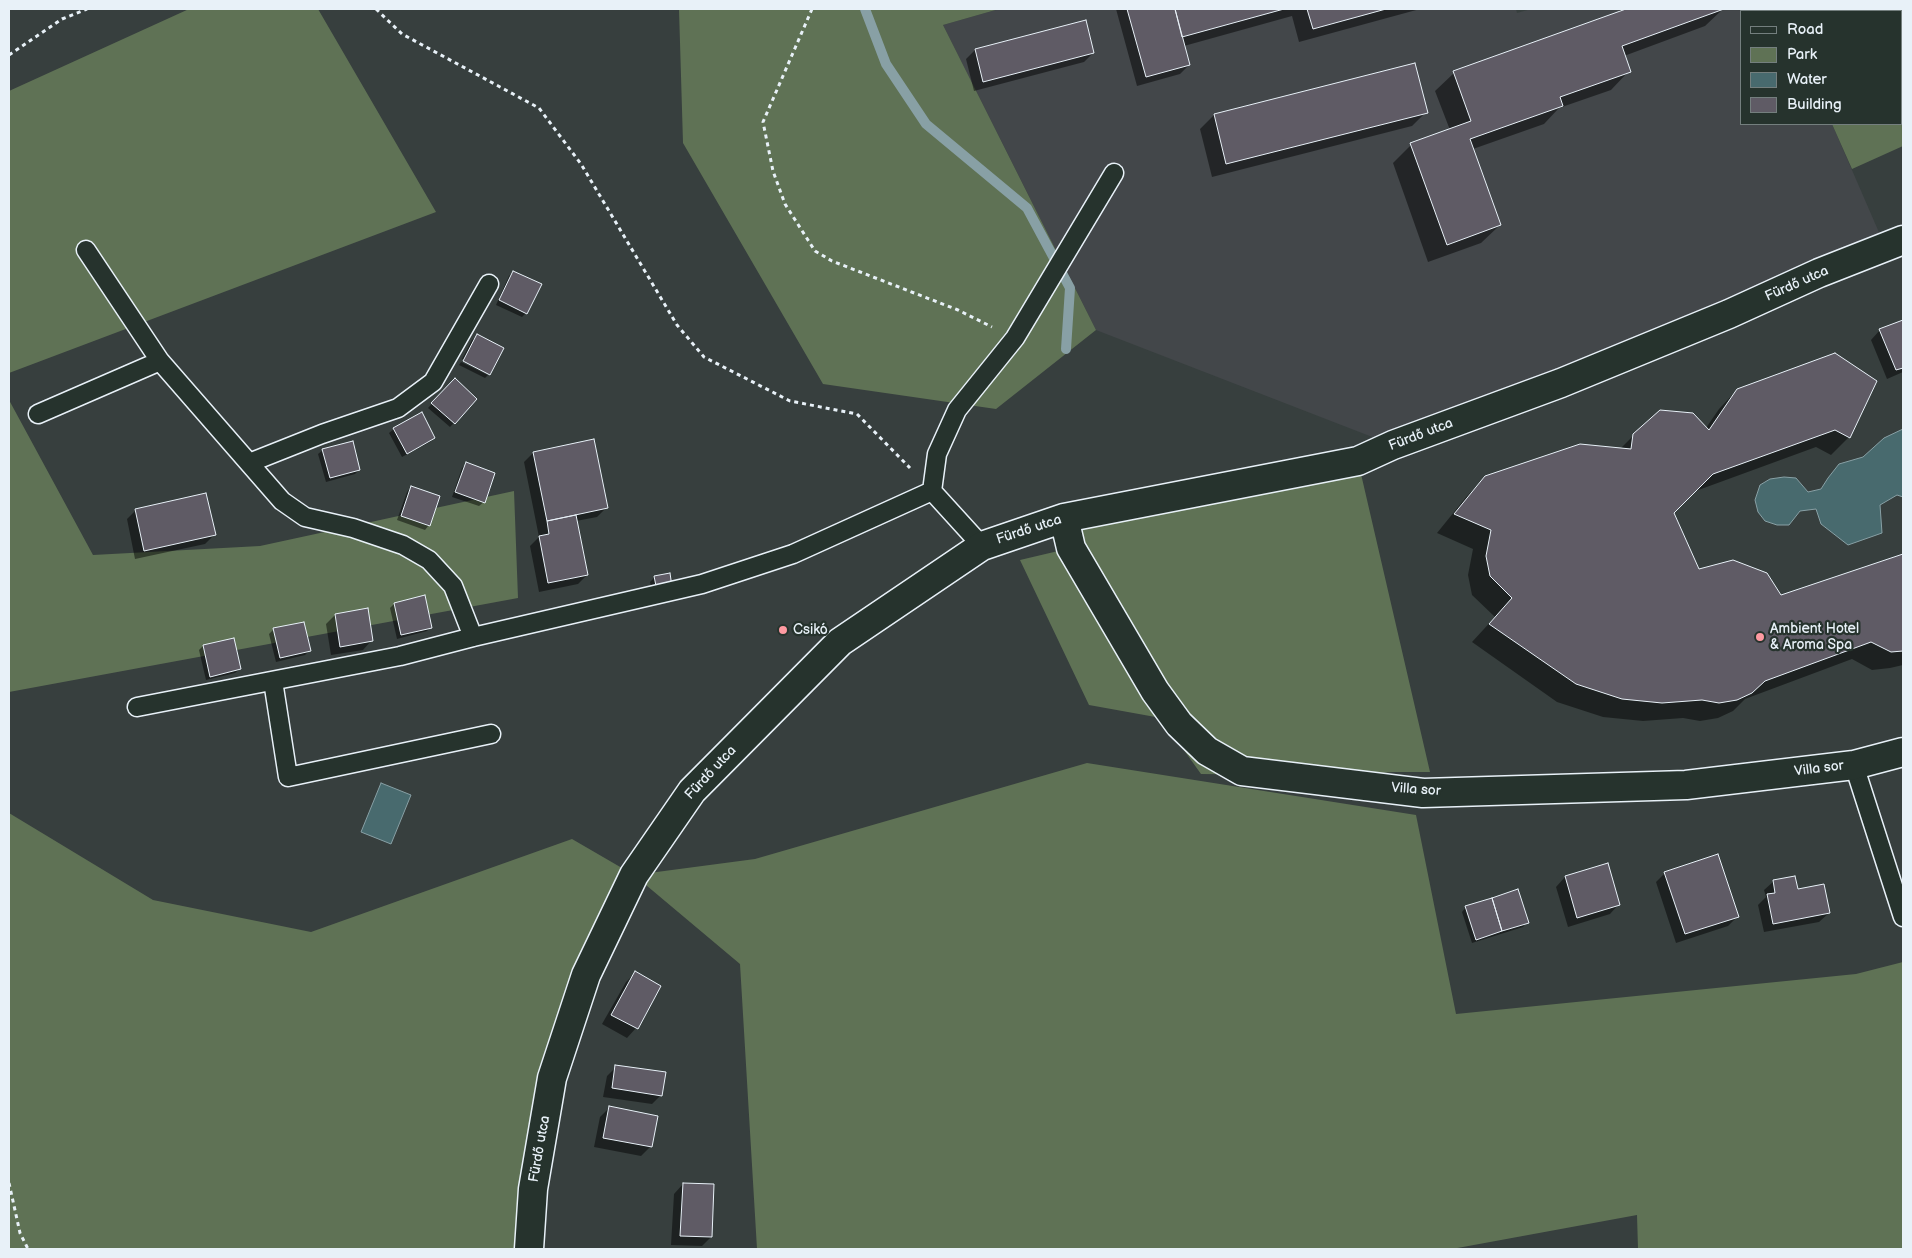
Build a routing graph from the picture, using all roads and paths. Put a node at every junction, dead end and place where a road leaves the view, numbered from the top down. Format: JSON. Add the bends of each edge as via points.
{"nodes":[{"id":1,"x":87,"y":9,"type":"edge"},
{"id":2,"x":376,"y":9,"type":"edge"},
{"id":3,"x":812,"y":9,"type":"edge"},
{"id":4,"x":9,"y":55,"type":"edge"},
{"id":5,"x":1114,"y":173,"type":"dead end"},
{"id":6,"x":1903,"y":240,"type":"edge"},
{"id":7,"x":86,"y":250,"type":"dead end"},
{"id":8,"x":489,"y":284,"type":"dead end"},
{"id":9,"x":1015,"y":338,"type":"junction"},
{"id":10,"x":160,"y":362,"type":"junction"},
{"id":11,"x":38,"y":414,"type":"dead end"},
{"id":12,"x":249,"y":463,"type":"junction"},
{"id":13,"x":932,"y":491,"type":"junction"},
{"id":14,"x":1064,"y":518,"type":"junction"},
{"id":15,"x":982,"y":546,"type":"junction"},
{"id":16,"x":473,"y":637,"type":"junction"},
{"id":17,"x":273,"y":681,"type":"junction"},
{"id":18,"x":138,"y":707,"type":"dead end"},
{"id":19,"x":491,"y":734,"type":"dead end"},
{"id":20,"x":1903,"y":752,"type":"edge"},
{"id":21,"x":1854,"y":765,"type":"junction"},
{"id":22,"x":1903,"y":917,"type":"edge"},
{"id":23,"x":9,"y":1183,"type":"edge"},
{"id":24,"x":28,"y":1249,"type":"edge"},
{"id":25,"x":529,"y":1249,"type":"edge"}],
"edges":[{"from":1,"to":4,"type":"path","via":[[62,19]]},
{"from":2,"to":13,"type":"path","via":[[402,34],[539,108],[581,164],[677,325],[704,357],[790,401],[857,414]]},
{"from":3,"to":9,"type":"path","via":[[763,122],[773,172],[785,204],[815,251],[832,261],[958,310]]},
{"from":5,"to":9,"type":"lane"},
{"from":6,"to":14,"type":"street","name":"Fürdő utca","via":[[1561,383],[1393,445],[1358,462]]},
{"from":7,"to":10,"type":"lane"},
{"from":8,"to":12,"type":"lane","via":[[433,382],[398,408]]},
{"from":9,"to":13,"type":"lane","via":[[957,410],[937,454]]},
{"from":10,"to":11,"type":"lane"},
{"from":10,"to":12,"type":"lane"},
{"from":12,"to":16,"type":"lane","via":[[282,501],[304,517],[403,544],[429,560],[453,586]]},
{"from":13,"to":15,"type":"lane"},
{"from":13,"to":16,"type":"lane","via":[[793,554],[702,584]]},
{"from":14,"to":15,"type":"street","name":"Fürdő utca"},
{"from":14,"to":21,"type":"street","name":"Villa sor","via":[[1071,548],[1155,692],[1179,724],[1208,751],[1242,771],[1423,793],[1686,785]]},
{"from":15,"to":25,"type":"street","name":"Fürdő utca","via":[[840,642],[692,791],[634,875],[586,975],[552,1078],[533,1189]]},
{"from":16,"to":17,"type":"lane","via":[[400,656]]},
{"from":17,"to":18,"type":"lane"},
{"from":17,"to":19,"type":"lane","via":[[288,777]]},
{"from":20,"to":21,"type":"street","name":"Villa sor"},
{"from":21,"to":22,"type":"lane"},
{"from":23,"to":24,"type":"path","via":[[20,1233]]}]}
